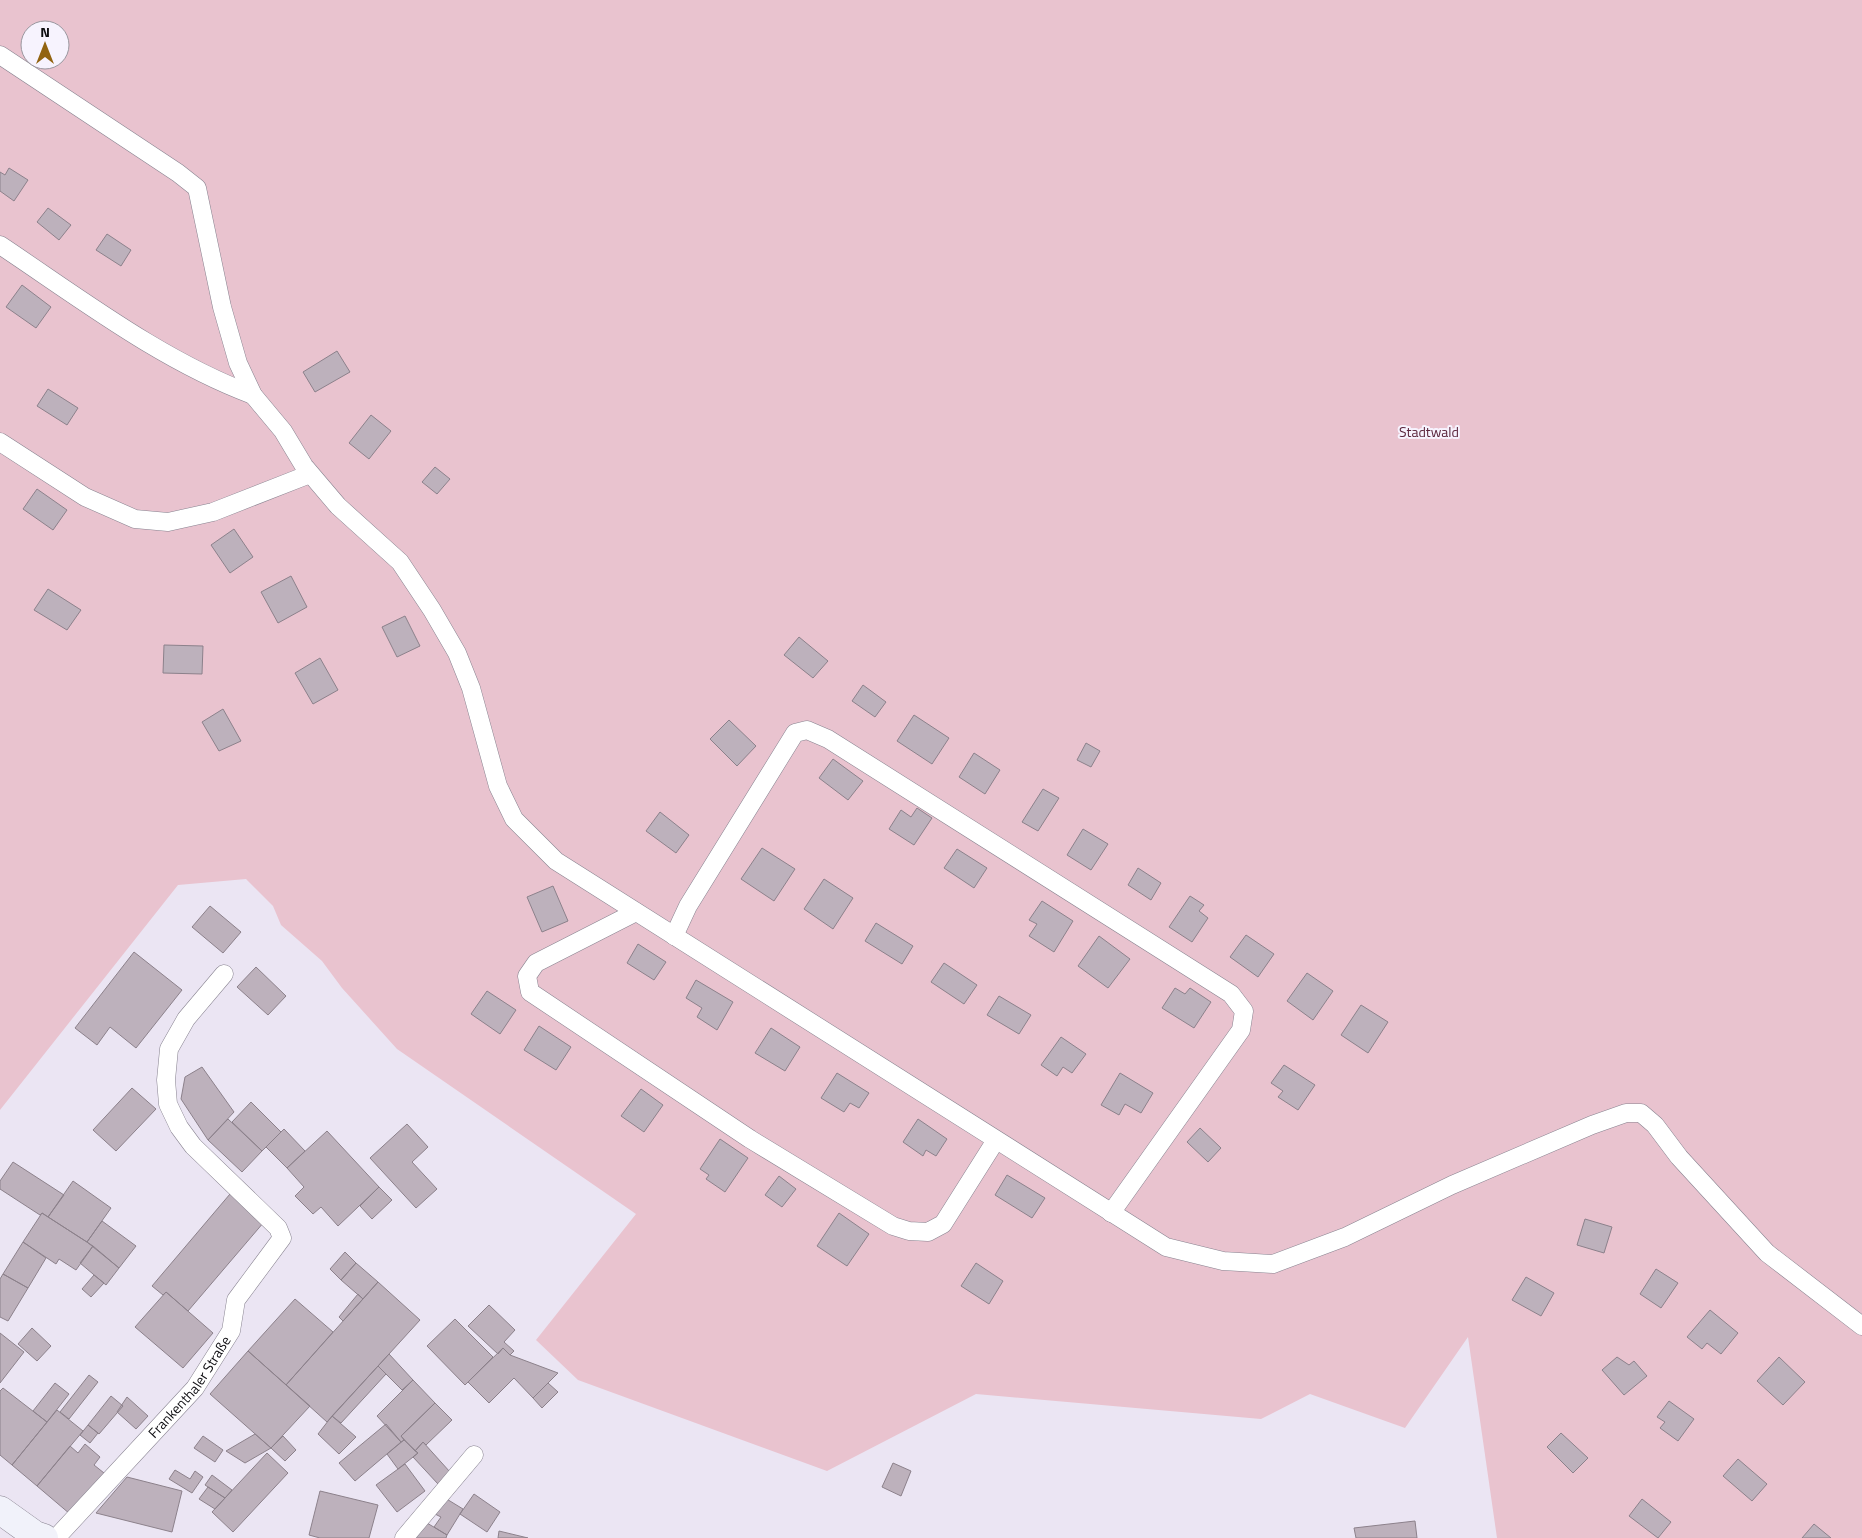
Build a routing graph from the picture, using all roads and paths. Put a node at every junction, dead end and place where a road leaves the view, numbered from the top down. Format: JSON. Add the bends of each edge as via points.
{"nodes":[{"id":1,"x":0,"y":55,"type":"edge"},
{"id":2,"x":0,"y":245,"type":"edge"},
{"id":3,"x":253,"y":395,"type":"junction"},
{"id":4,"x":0,"y":442,"type":"edge"},
{"id":5,"x":310,"y":474,"type":"junction"},
{"id":6,"x":636,"y":912,"type":"junction"},
{"id":7,"x":674,"y":936,"type":"junction"},
{"id":8,"x":224,"y":974,"type":"dead end"},
{"id":9,"x":996,"y":1140,"type":"junction"},
{"id":10,"x":1110,"y":1213,"type":"junction"},
{"id":11,"x":1862,"y":1326,"type":"edge"},
{"id":12,"x":474,"y":1455,"type":"dead end"},
{"id":13,"x":0,"y":1510,"type":"edge"},
{"id":14,"x":44,"y":1538,"type":"edge"},
{"id":15,"x":56,"y":1538,"type":"edge"},
{"id":16,"x":404,"y":1538,"type":"edge"}],
"edges":[{"from":1,"to":3,"type":"lane","via":[[178,172],[197,188],[222,307],[238,363]]},
{"from":2,"to":3,"type":"lane","via":[[129,331],[220,383]]},
{"from":3,"to":5,"type":"lane"},
{"from":4,"to":5,"type":"lane","via":[[85,497],[135,518],[168,522],[213,512]]},
{"from":5,"to":6,"type":"lane","via":[[338,506],[400,562],[457,653],[471,688],[498,786],[514,819],[556,861]]},
{"from":6,"to":7,"type":"lane"},
{"from":6,"to":9,"type":"lane","via":[[536,963],[527,976],[530,992],[750,1139],[893,1226],[928,1232],[943,1224]]},
{"from":7,"to":9,"type":"lane"},
{"from":7,"to":10,"type":"lane","via":[[688,906],[795,733],[807,730],[828,740],[1231,994],[1244,1012],[1241,1030]]},
{"from":8,"to":15,"type":"lane","name":"Frankenthaler Straße","via":[[186,1019],[169,1049],[168,1104],[193,1146],[278,1228],[282,1238],[236,1300],[231,1331],[195,1388]]},
{"from":9,"to":10,"type":"lane"},
{"from":10,"to":11,"type":"lane","via":[[1166,1247],[1223,1261],[1273,1264],[1345,1237],[1452,1185],[1592,1125],[1626,1113],[1641,1113],[1656,1125],[1679,1157],[1766,1253]]},
{"from":12,"to":16,"type":"lane"},
{"from":13,"to":14,"type":"main road"}]}
